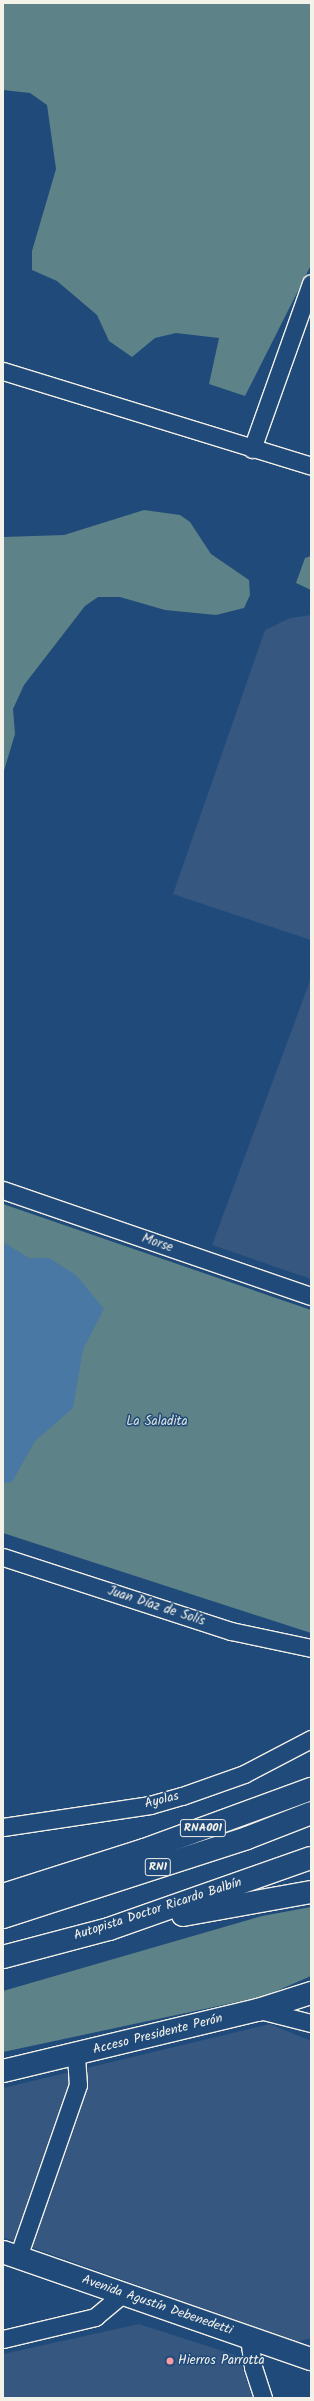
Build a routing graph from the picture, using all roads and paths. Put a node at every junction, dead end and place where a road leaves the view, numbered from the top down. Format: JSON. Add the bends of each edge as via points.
{"nodes":[{"id":1,"x":311,"y":283,"type":"edge"},
{"id":2,"x":3,"y":371,"type":"edge"},
{"id":3,"x":252,"y":449,"type":"junction"},
{"id":4,"x":311,"y":466,"type":"edge"},
{"id":5,"x":3,"y":1190,"type":"edge"},
{"id":6,"x":311,"y":1296,"type":"edge"},
{"id":7,"x":3,"y":1557,"type":"edge"},
{"id":8,"x":311,"y":1648,"type":"edge"},
{"id":9,"x":311,"y":1739,"type":"edge"},
{"id":10,"x":311,"y":1789,"type":"edge"},
{"id":11,"x":311,"y":1813,"type":"edge"},
{"id":12,"x":3,"y":1827,"type":"edge"},
{"id":13,"x":311,"y":1858,"type":"edge"},
{"id":14,"x":95,"y":1866,"type":"junction"},
{"id":15,"x":3,"y":1885,"type":"edge"},
{"id":16,"x":311,"y":1892,"type":"edge"},
{"id":17,"x":3,"y":1895,"type":"edge"},
{"id":18,"x":3,"y":1917,"type":"edge"},
{"id":19,"x":109,"y":1929,"type":"junction"},
{"id":20,"x":3,"y":1957,"type":"edge"},
{"id":21,"x":311,"y":1993,"type":"edge"},
{"id":22,"x":258,"y":2010,"type":"junction"},
{"id":23,"x":311,"y":2023,"type":"edge"},
{"id":24,"x":76,"y":2056,"type":"junction"},
{"id":25,"x":3,"y":2071,"type":"edge"},
{"id":26,"x":11,"y":2255,"type":"edge"},
{"id":27,"x":122,"y":2294,"type":"junction"},
{"id":28,"x":249,"y":2338,"type":"junction"},
{"id":29,"x":3,"y":2339,"type":"edge"},
{"id":30,"x":311,"y":2359,"type":"edge"},
{"id":31,"x":263,"y":2398,"type":"edge"}],
"edges":[{"from":1,"to":3,"type":"street"},
{"from":2,"to":3,"type":"street"},
{"from":3,"to":4,"type":"street"},
{"from":5,"to":6,"type":"street","name":"Morse"},
{"from":7,"to":8,"type":"street","name":"Juan Díaz de Solís","via":[[231,1631]]},
{"from":9,"to":12,"type":"street","name":"Ayolas","via":[[244,1774],[175,1798]]},
{"from":10,"to":14,"type":"main road","number":"RNA001"},
{"from":11,"to":18,"type":"main road","number":"RN1","via":[[247,1838]]},
{"from":13,"to":19,"type":"main road","name":"Autopista Doctor Ricardo Balbín"},
{"from":14,"to":15,"type":"main road"},
{"from":14,"to":17,"type":"main road","number":"RNA001"},
{"from":16,"to":19,"type":"main road"},
{"from":19,"to":20,"type":"main road","name":"Autopista Doctor Ricardo Balbín"},
{"from":21,"to":22,"type":"main road","name":"Acceso Presidente Perón"},
{"from":22,"to":23,"type":"street"},
{"from":22,"to":24,"type":"main road","name":"Acceso Presidente Perón"},
{"from":24,"to":25,"type":"main road","name":"Acceso Presidente Perón"},
{"from":24,"to":26,"type":"street","via":[[78,2085]]},
{"from":26,"to":27,"type":"main road","name":"Avenida Agustín Debenedetti"},
{"from":27,"to":28,"type":"main road","name":"Avenida Agustín Debenedetti"},
{"from":27,"to":29,"type":"street","via":[[95,2317]]},
{"from":28,"to":30,"type":"main road","name":"Avenida Agustín Debenedetti"},
{"from":28,"to":31,"type":"street","via":[[253,2367]]}]}
